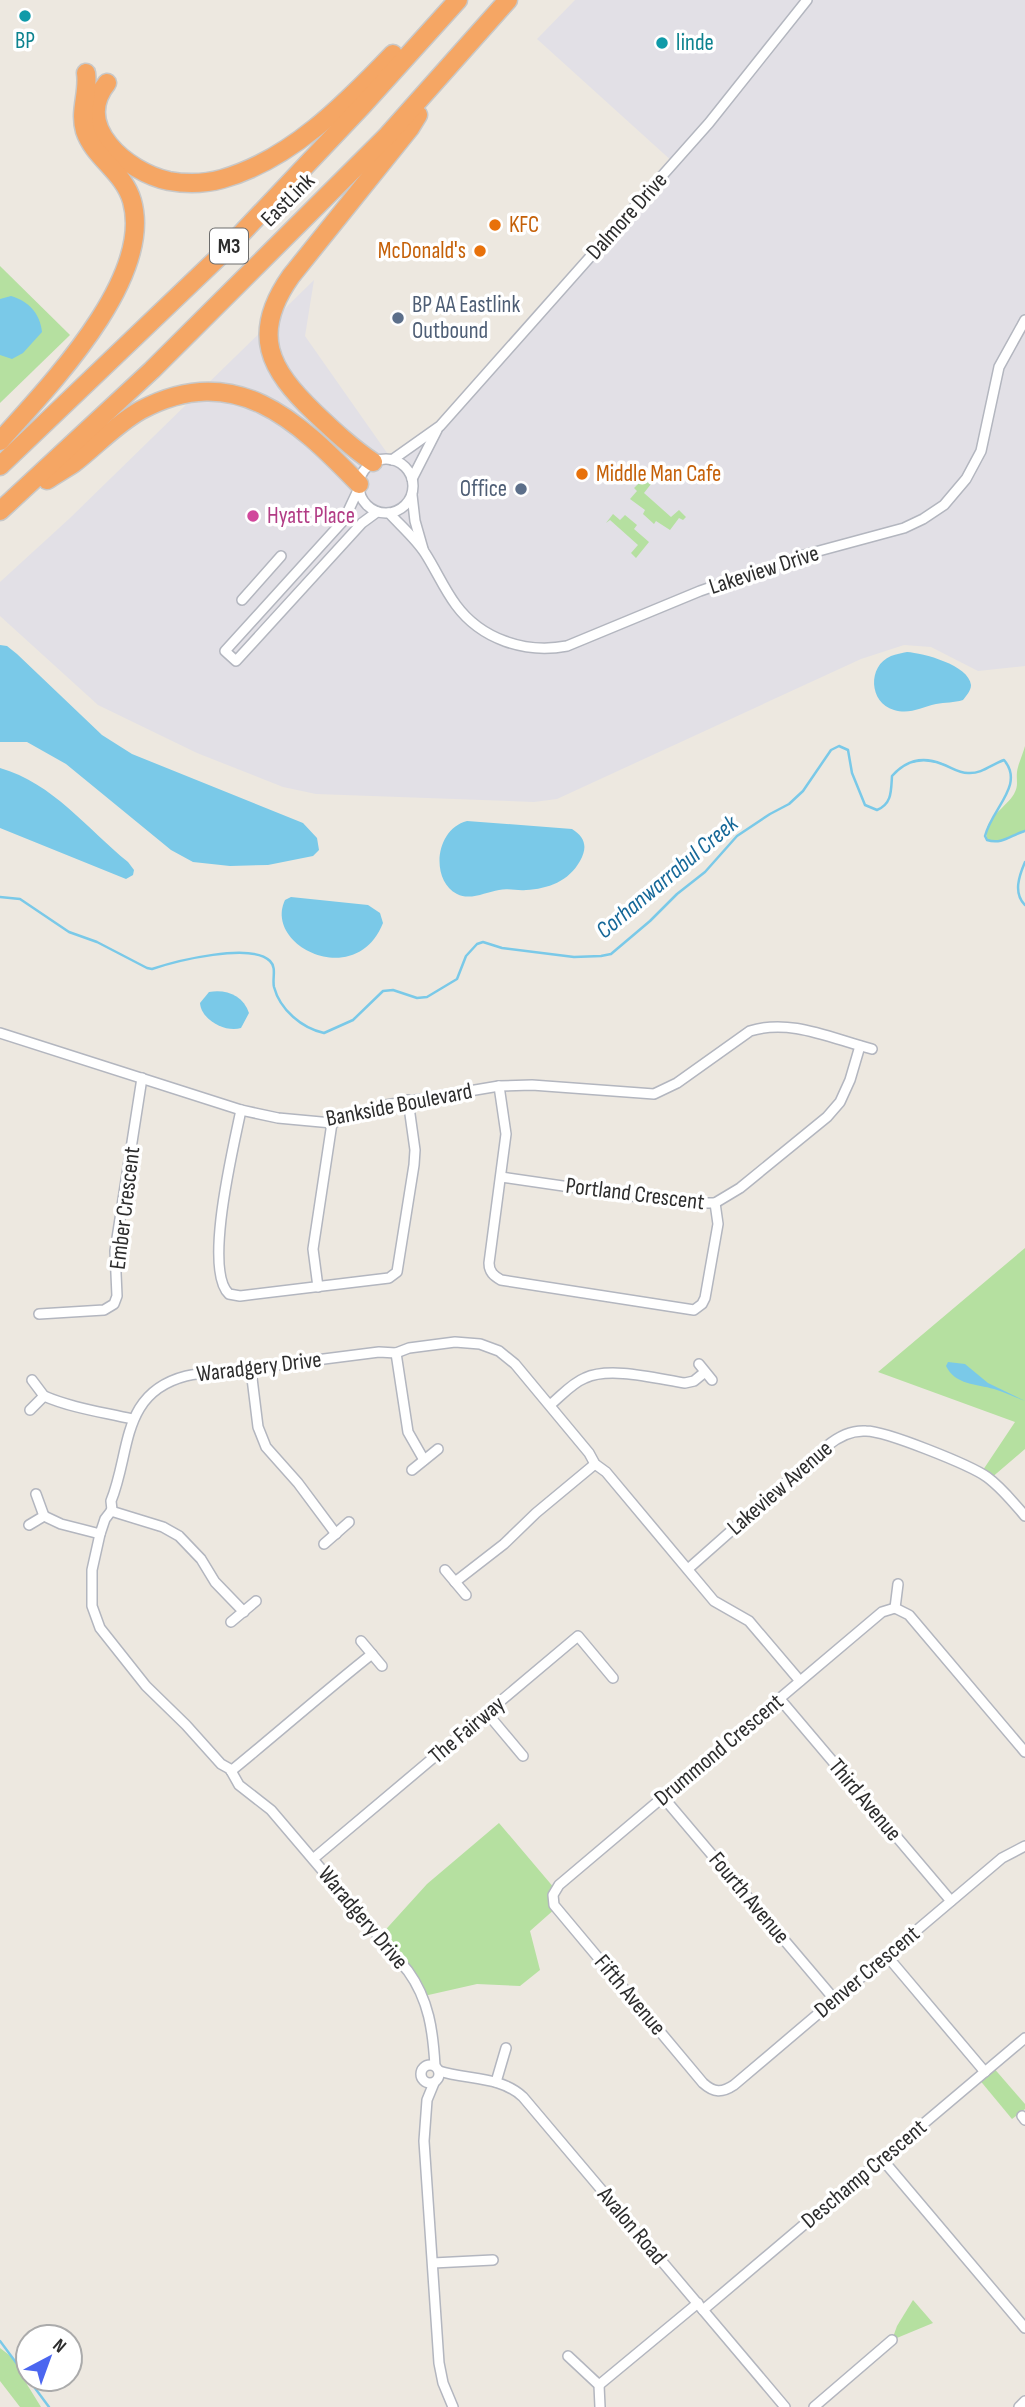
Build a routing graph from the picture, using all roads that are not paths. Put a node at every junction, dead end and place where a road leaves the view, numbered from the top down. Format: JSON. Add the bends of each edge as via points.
{"nodes":[{"id":1,"x":458,"y":0,"type":"edge"},
{"id":2,"x":508,"y":0,"type":"edge"},
{"id":3,"x":807,"y":0,"type":"edge"},
{"id":4,"x":445,"y":14,"type":"junction"},
{"id":5,"x":86,"y":73,"type":"dead end"},
{"id":6,"x":440,"y":79,"type":"junction"},
{"id":7,"x":107,"y":83,"type":"dead end"},
{"id":8,"x":1025,"y":320,"type":"edge"},
{"id":9,"x":440,"y":426,"type":"junction"},
{"id":10,"x":0,"y":441,"type":"edge"},
{"id":11,"x":392,"y":460,"type":"junction"},
{"id":12,"x":373,"y":462,"type":"junction"},
{"id":13,"x":0,"y":466,"type":"edge"},
{"id":14,"x":412,"y":484,"type":"junction"},
{"id":15,"x":359,"y":486,"type":"junction"},
{"id":16,"x":3,"y":509,"type":"edge"},
{"id":17,"x":377,"y":512,"type":"junction"},
{"id":18,"x":389,"y":513,"type":"junction"},
{"id":19,"x":424,"y":551,"type":"junction"},
{"id":20,"x":281,"y":556,"type":"dead end"},
{"id":21,"x":273,"y":598,"type":"junction"},
{"id":22,"x":242,"y":600,"type":"dead end"},
{"id":23,"x":284,"y":608,"type":"junction"},
{"id":24,"x":0,"y":1033,"type":"edge"},
{"id":25,"x":860,"y":1046,"type":"junction"},
{"id":26,"x":872,"y":1049,"type":"dead end"},
{"id":27,"x":142,"y":1078,"type":"junction"},
{"id":28,"x":499,"y":1086,"type":"junction"},
{"id":29,"x":408,"y":1100,"type":"junction"},
{"id":30,"x":241,"y":1110,"type":"junction"},
{"id":31,"x":332,"y":1123,"type":"junction"},
{"id":32,"x":502,"y":1177,"type":"junction"},
{"id":33,"x":715,"y":1203,"type":"junction"},
{"id":34,"x":318,"y":1287,"type":"junction"},
{"id":35,"x":40,"y":1314,"type":"dead end"},
{"id":36,"x":396,"y":1353,"type":"junction"},
{"id":37,"x":251,"y":1370,"type":"junction"},
{"id":38,"x":705,"y":1372,"type":"dead end"},
{"id":39,"x":32,"y":1380,"type":"dead end"},
{"id":40,"x":44,"y":1396,"type":"junction"},
{"id":41,"x":550,"y":1405,"type":"junction"},
{"id":42,"x":30,"y":1410,"type":"dead end"},
{"id":43,"x":132,"y":1419,"type":"junction"},
{"id":44,"x":438,"y":1448,"type":"dead end"},
{"id":45,"x":424,"y":1460,"type":"junction"},
{"id":46,"x":595,"y":1464,"type":"junction"},
{"id":47,"x":412,"y":1470,"type":"dead end"},
{"id":48,"x":36,"y":1494,"type":"dead end"},
{"id":49,"x":111,"y":1511,"type":"junction"},
{"id":50,"x":44,"y":1516,"type":"junction"},
{"id":51,"x":1025,"y":1516,"type":"edge"},
{"id":52,"x":349,"y":1522,"type":"dead end"},
{"id":53,"x":29,"y":1525,"type":"dead end"},
{"id":54,"x":100,"y":1534,"type":"junction"},
{"id":55,"x":336,"y":1534,"type":"junction"},
{"id":56,"x":324,"y":1544,"type":"dead end"},
{"id":57,"x":688,"y":1569,"type":"junction"},
{"id":58,"x":445,"y":1570,"type":"dead end"},
{"id":59,"x":455,"y":1582,"type":"junction"},
{"id":60,"x":898,"y":1584,"type":"dead end"},
{"id":61,"x":466,"y":1595,"type":"dead end"},
{"id":62,"x":256,"y":1601,"type":"dead end"},
{"id":63,"x":895,"y":1608,"type":"junction"},
{"id":64,"x":244,"y":1612,"type":"junction"},
{"id":65,"x":231,"y":1622,"type":"dead end"},
{"id":66,"x":361,"y":1641,"type":"dead end"},
{"id":67,"x":372,"y":1654,"type":"junction"},
{"id":68,"x":382,"y":1665,"type":"dead end"},
{"id":69,"x":613,"y":1678,"type":"dead end"},
{"id":70,"x":800,"y":1681,"type":"junction"},
{"id":71,"x":779,"y":1698,"type":"junction"},
{"id":72,"x":487,"y":1713,"type":"junction"},
{"id":73,"x":1025,"y":1752,"type":"edge"},
{"id":74,"x":523,"y":1756,"type":"dead end"},
{"id":75,"x":231,"y":1771,"type":"junction"},
{"id":76,"x":663,"y":1797,"type":"junction"},
{"id":77,"x":1025,"y":1846,"type":"edge"},
{"id":78,"x":313,"y":1859,"type":"junction"},
{"id":79,"x":552,"y":1901,"type":"joint"},
{"id":80,"x":951,"y":1901,"type":"junction"},
{"id":81,"x":887,"y":1956,"type":"junction"},
{"id":82,"x":835,"y":2000,"type":"junction"},
{"id":83,"x":1025,"y":2038,"type":"edge"},
{"id":84,"x":506,"y":2048,"type":"dead end"},
{"id":85,"x":985,"y":2072,"type":"junction"},
{"id":86,"x":433,"y":2074,"type":"junction"},
{"id":87,"x":496,"y":2082,"type":"junction"},
{"id":88,"x":709,"y":2088,"type":"joint"},
{"id":89,"x":882,"y":2159,"type":"junction"},
{"id":90,"x":493,"y":2260,"type":"dead end"},
{"id":91,"x":433,"y":2263,"type":"junction"},
{"id":92,"x":701,"y":2307,"type":"junction"},
{"id":93,"x":1025,"y":2328,"type":"edge"},
{"id":94,"x":892,"y":2340,"type":"dead end"},
{"id":95,"x":568,"y":2356,"type":"dead end"},
{"id":96,"x":599,"y":2385,"type":"junction"},
{"id":97,"x":1025,"y":2401,"type":"edge"},
{"id":98,"x":453,"y":2407,"type":"edge"},
{"id":99,"x":600,"y":2407,"type":"edge"},
{"id":100,"x":785,"y":2407,"type":"edge"},
{"id":101,"x":814,"y":2407,"type":"edge"},
{"id":102,"x":1018,"y":2407,"type":"edge"}],
"edges":[{"from":1,"to":4,"type":"highway","name":"EastLink","number":"M3"},
{"from":2,"to":6,"type":"highway","name":"EastLink","number":"M3"},
{"from":3,"to":9,"type":"street","name":"Dalmore Drive","via":[[709,123]]},
{"from":4,"to":7,"type":"highway","via":[[418,29],[354,96],[319,125],[255,166],[208,183],[175,182],[152,175],[107,143],[98,129],[96,103]]},
{"from":4,"to":13,"type":"highway","name":"EastLink","number":"M3","via":[[223,253]]},
{"from":5,"to":10,"type":"highway","via":[[85,130],[127,188],[135,216],[133,245],[104,314]]},
{"from":6,"to":12,"type":"highway","via":[[410,128],[290,276],[269,322],[271,351],[283,380],[341,438]]},
{"from":6,"to":16,"type":"highway","name":"EastLink","number":"M3","via":[[152,370]]},
{"from":8,"to":19,"type":"street","name":"Lakeview Drive","via":[[999,367],[976,461],[949,500],[914,524],[777,564],[582,640],[547,648],[512,644],[478,627],[456,605]]},
{"from":9,"to":11,"type":"street","name":"Dalmore Drive"},
{"from":9,"to":14,"type":"street","name":"Dalmore Drive"},
{"from":11,"to":12,"type":"street"},
{"from":11,"to":14,"type":"street","via":[[404,467]]},
{"from":12,"to":15,"type":"street","via":[[363,471]]},
{"from":14,"to":18,"type":"street","via":[[407,503]]},
{"from":14,"to":19,"type":"street","name":"Lakeview Drive","via":[[415,521]]},
{"from":15,"to":16,"type":"highway","via":[[305,431],[279,412],[240,396],[205,393],[175,397],[142,410]]},
{"from":15,"to":17,"type":"street","via":[[364,503]]},
{"from":15,"to":21,"type":"street","via":[[344,520]]},
{"from":17,"to":18,"type":"street"},
{"from":17,"to":23,"type":"street"},
{"from":18,"to":19,"type":"street","name":"Lakeview Drive"},
{"from":20,"to":22,"type":"street"},
{"from":21,"to":23,"type":"street"},
{"from":21,"to":23,"type":"street","via":[[225,651],[236,661]]},
{"from":24,"to":27,"type":"street","name":"Bankside Boulevard"},
{"from":25,"to":26,"type":"street","name":"Bankside Boulevard"},
{"from":25,"to":28,"type":"street","name":"Bankside Boulevard","via":[[793,1027],[763,1027],[654,1094]]},
{"from":25,"to":33,"type":"street","name":"Portland Crescent","via":[[840,1102],[827,1117]]},
{"from":27,"to":30,"type":"street","name":"Bankside Boulevard"},
{"from":27,"to":35,"type":"street","name":"Ember Crescent","via":[[115,1251],[114,1304],[104,1310]]},
{"from":28,"to":29,"type":"street","name":"Bankside Boulevard"},
{"from":28,"to":32,"type":"street","via":[[506,1134]]},
{"from":29,"to":31,"type":"street","name":"Bankside Boulevard"},
{"from":29,"to":34,"type":"street","via":[[415,1150],[397,1272],[389,1278]]},
{"from":30,"to":31,"type":"street","name":"Bankside Boulevard"},
{"from":30,"to":34,"type":"street","via":[[219,1239],[222,1284],[229,1294],[240,1296]]},
{"from":31,"to":34,"type":"street","via":[[313,1249]]},
{"from":32,"to":33,"type":"street","name":"Portland Crescent","via":[[680,1203]]},
{"from":32,"to":33,"type":"street","via":[[489,1263],[492,1274],[501,1280],[688,1310],[698,1308],[705,1298],[718,1224]]},
{"from":36,"to":37,"type":"street","name":"Waradgery Drive","via":[[383,1351]]},
{"from":36,"to":41,"type":"street","name":"Waradgery Drive","via":[[455,1342],[486,1346],[509,1358]]},
{"from":36,"to":45,"type":"street","via":[[406,1424]]},
{"from":37,"to":43,"type":"street","name":"Waradgery Drive","via":[[178,1379],[156,1391]]},
{"from":37,"to":55,"type":"street","via":[[258,1427],[266,1447]]},
{"from":38,"to":41,"type":"street","via":[[685,1383],[596,1374]]},
{"from":39,"to":40,"type":"street"},
{"from":40,"to":42,"type":"street"},
{"from":40,"to":43,"type":"street","via":[[72,1407]]},
{"from":41,"to":46,"type":"street","name":"Waradgery Drive"},
{"from":43,"to":49,"type":"street","name":"Waradgery Drive"},
{"from":44,"to":45,"type":"street"},
{"from":45,"to":47,"type":"street"},
{"from":46,"to":57,"type":"street","name":"Waradgery Drive"},
{"from":46,"to":59,"type":"street"},
{"from":48,"to":50,"type":"street"},
{"from":49,"to":54,"type":"street","name":"Waradgery Drive"},
{"from":49,"to":64,"type":"street","via":[[179,1536]]},
{"from":50,"to":53,"type":"street"},
{"from":50,"to":54,"type":"street"},
{"from":51,"to":57,"type":"street","name":"Lakeview Avenue","via":[[1001,1488],[970,1467],[878,1433],[854,1432],[827,1446]]},
{"from":52,"to":55,"type":"street"},
{"from":54,"to":75,"type":"street","name":"Waradgery Drive","via":[[91,1588],[100,1628],[146,1686]]},
{"from":55,"to":56,"type":"street"},
{"from":57,"to":70,"type":"street","name":"Waradgery Drive","via":[[719,1605],[749,1621]]},
{"from":58,"to":59,"type":"street"},
{"from":59,"to":61,"type":"street"},
{"from":60,"to":63,"type":"street"},
{"from":62,"to":64,"type":"street"},
{"from":63,"to":70,"type":"street","name":"Drummond Crescent","via":[[882,1612]]},
{"from":63,"to":73,"type":"street","via":[[909,1615]]},
{"from":64,"to":65,"type":"street"},
{"from":66,"to":67,"type":"street"},
{"from":67,"to":68,"type":"street"},
{"from":67,"to":75,"type":"street"},
{"from":69,"to":72,"type":"street","name":"The Fairway","via":[[578,1636]]},
{"from":70,"to":71,"type":"street","name":"Drummond Crescent"},
{"from":71,"to":76,"type":"street","name":"Drummond Crescent"},
{"from":71,"to":80,"type":"street","name":"Third Avenue"},
{"from":72,"to":74,"type":"street"},
{"from":72,"to":78,"type":"street","name":"The Fairway"},
{"from":75,"to":78,"type":"street","name":"Waradgery Drive"},
{"from":76,"to":79,"type":"street","name":"Drummond Crescent","via":[[559,1885]]},
{"from":76,"to":82,"type":"street","name":"Fourth Avenue"},
{"from":77,"to":80,"type":"street","name":"Denver Crescent","via":[[1002,1858]]},
{"from":78,"to":86,"type":"street","name":"Waradgery Drive","via":[[418,1986],[428,2008]]},
{"from":79,"to":88,"type":"street","name":"Fifth Avenue"},
{"from":80,"to":81,"type":"street","name":"Denver Crescent"},
{"from":81,"to":82,"type":"street","name":"Denver Crescent"},
{"from":81,"to":85,"type":"street"},
{"from":82,"to":88,"type":"street","name":"Denver Crescent","via":[[734,2085],[723,2091]]},
{"from":83,"to":85,"type":"street","name":"Deschamp Crescent"},
{"from":84,"to":87,"type":"street"},
{"from":85,"to":89,"type":"street","name":"Deschamp Crescent"},
{"from":86,"to":87,"type":"street","name":"Avalon Road"},
{"from":86,"to":91,"type":"street","name":"Waradgery Drive","via":[[424,2149]]},
{"from":87,"to":92,"type":"street","name":"Avalon Road","via":[[523,2097]]},
{"from":89,"to":92,"type":"street","name":"Deschamp Crescent"},
{"from":89,"to":93,"type":"street"},
{"from":90,"to":91,"type":"street"},
{"from":91,"to":98,"type":"street","name":"Waradgery Drive","via":[[439,2363]]},
{"from":92,"to":96,"type":"street","name":"Deschamp Crescent"},
{"from":92,"to":100,"type":"street","name":"Avalon Road"},
{"from":94,"to":101,"type":"street"},
{"from":95,"to":96,"type":"street"},
{"from":96,"to":99,"type":"street"},
{"from":97,"to":102,"type":"street"}]}
